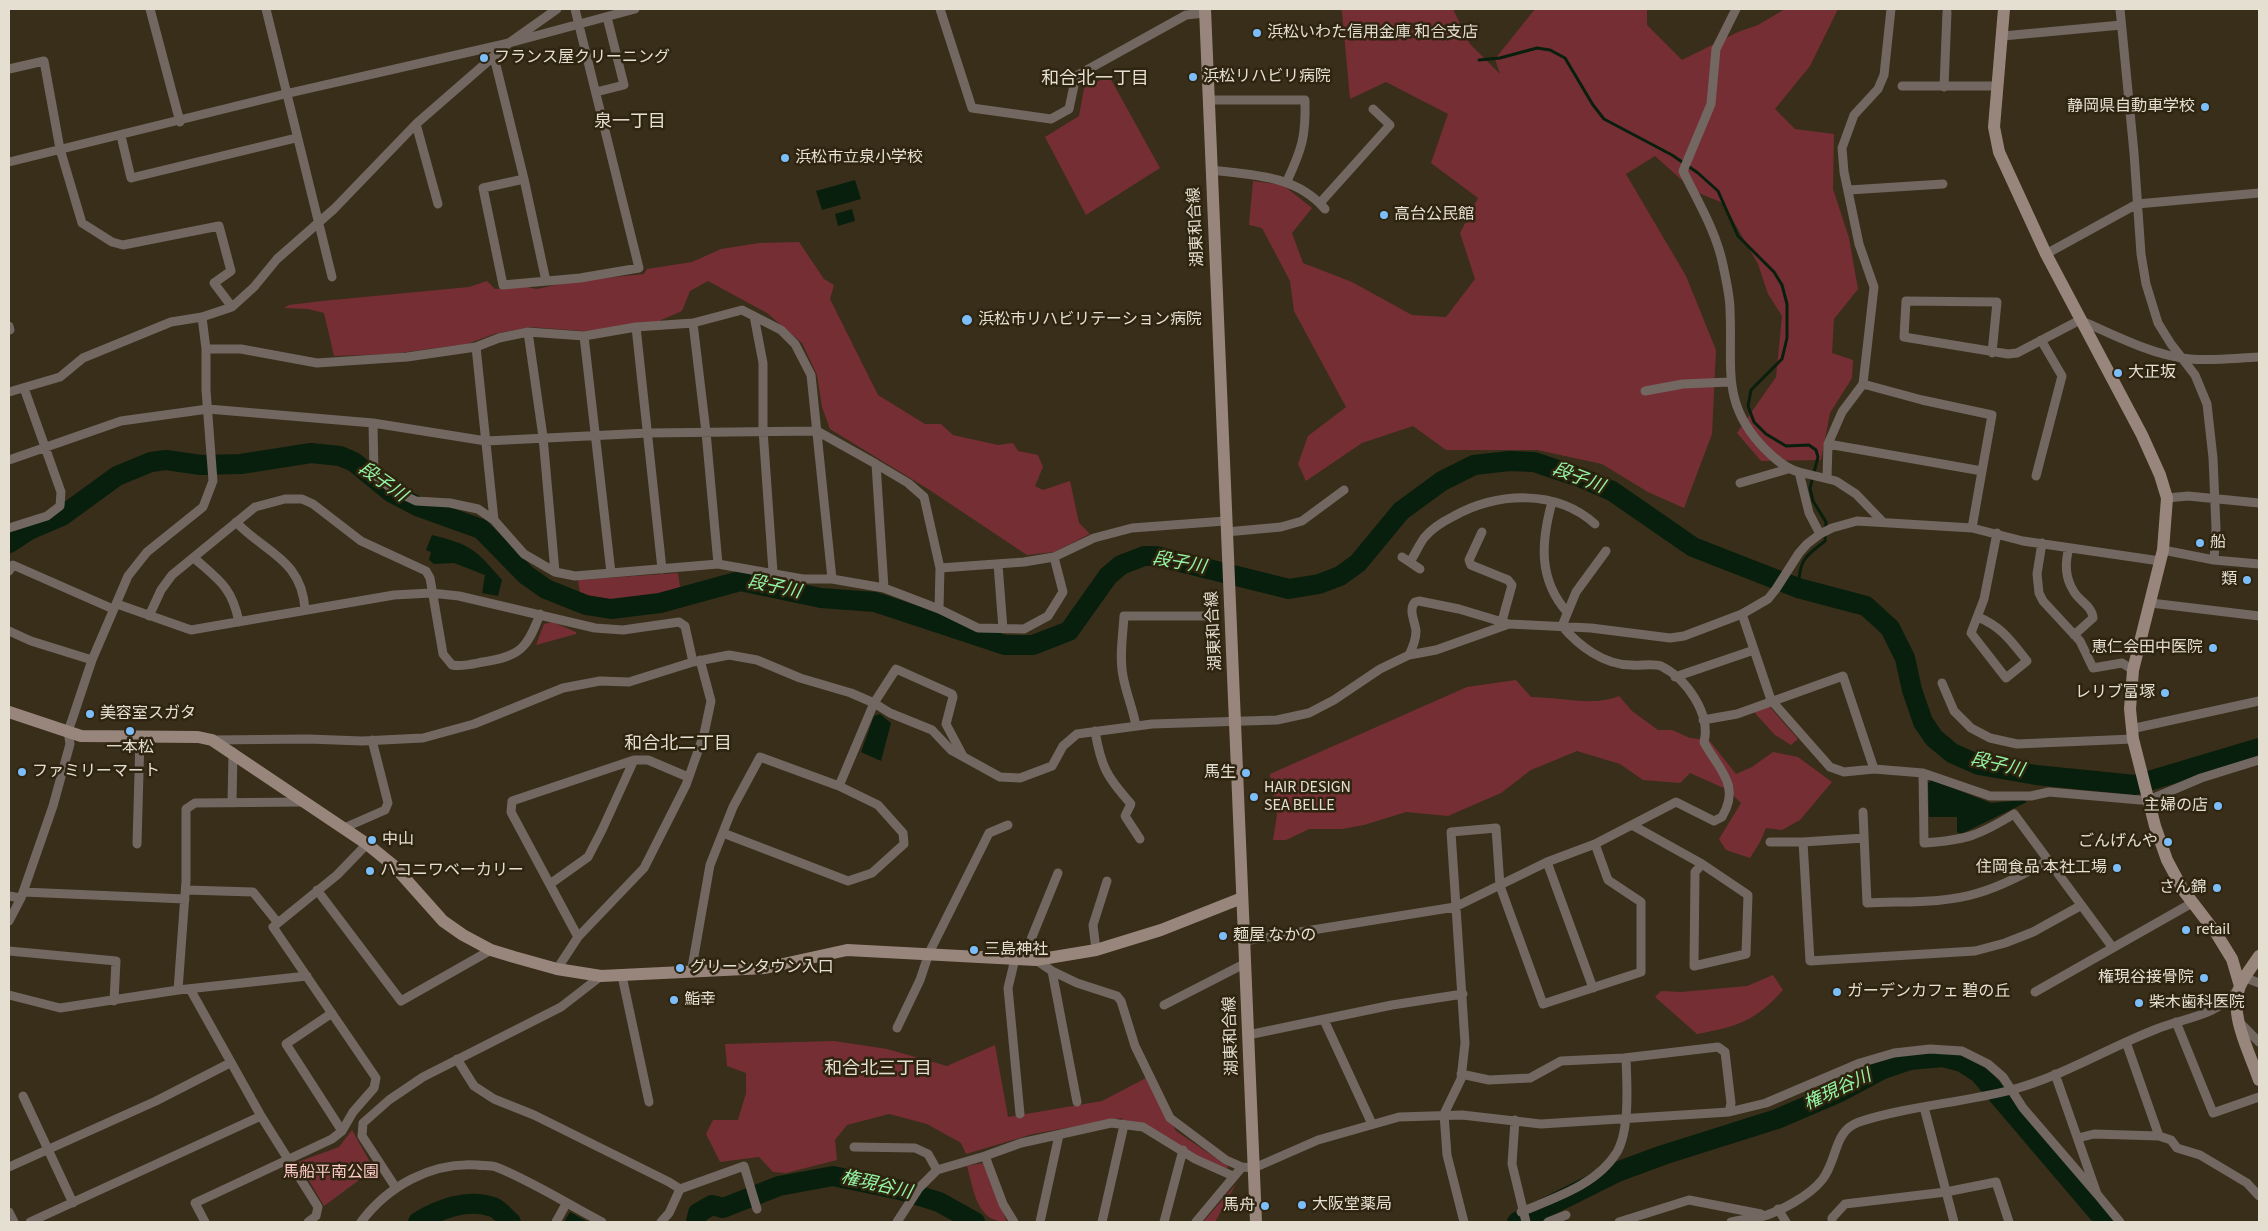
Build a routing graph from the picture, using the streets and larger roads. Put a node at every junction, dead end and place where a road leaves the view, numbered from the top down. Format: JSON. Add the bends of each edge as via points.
{"nodes":[{"id":1,"x":150,"y":9,"type":"edge"},
{"id":2,"x":266,"y":9,"type":"edge"},
{"id":3,"x":557,"y":9,"type":"edge"},
{"id":4,"x":576,"y":9,"type":"edge"},
{"id":5,"x":635,"y":9,"type":"edge"},
{"id":6,"x":940,"y":9,"type":"edge"},
{"id":7,"x":1736,"y":9,"type":"edge"},
{"id":8,"x":1891,"y":9,"type":"edge"},
{"id":9,"x":2004,"y":9,"type":"edge"},
{"id":10,"x":2120,"y":9,"type":"edge"},
{"id":11,"x":1205,"y":11,"type":"edge"},
{"id":12,"x":1947,"y":12,"type":"dead end"},
{"id":13,"x":607,"y":17,"type":"junction"},
{"id":14,"x":579,"y":25,"type":"junction"},
{"id":15,"x":2121,"y":25,"type":"junction"},
{"id":16,"x":2003,"y":36,"type":"junction"},
{"id":17,"x":509,"y":44,"type":"junction"},
{"id":18,"x":494,"y":57,"type":"junction"},
{"id":19,"x":9,"y":69,"type":"edge"},
{"id":20,"x":1902,"y":86,"type":"dead end"},
{"id":21,"x":1996,"y":86,"type":"junction"},
{"id":22,"x":1944,"y":87,"type":"junction"},
{"id":23,"x":596,"y":92,"type":"junction"},
{"id":24,"x":285,"y":94,"type":"junction"},
{"id":25,"x":1208,"y":100,"type":"junction"},
{"id":26,"x":1374,"y":109,"type":"dead end"},
{"id":27,"x":180,"y":122,"type":"junction"},
{"id":28,"x":416,"y":124,"type":"junction"},
{"id":29,"x":121,"y":136,"type":"junction"},
{"id":30,"x":296,"y":138,"type":"junction"},
{"id":31,"x":60,"y":149,"type":"junction"},
{"id":32,"x":9,"y":162,"type":"edge"},
{"id":33,"x":1211,"y":170,"type":"junction"},
{"id":34,"x":524,"y":179,"type":"junction"},
{"id":35,"x":1287,"y":181,"type":"junction"},
{"id":36,"x":1943,"y":184,"type":"dead end"},
{"id":37,"x":1849,"y":190,"type":"junction"},
{"id":38,"x":2259,"y":193,"type":"edge"},
{"id":39,"x":438,"y":204,"type":"dead end"},
{"id":40,"x":2137,"y":204,"type":"junction"},
{"id":41,"x":317,"y":224,"type":"junction"},
{"id":42,"x":2046,"y":254,"type":"junction"},
{"id":43,"x":332,"y":277,"type":"dead end"},
{"id":44,"x":546,"y":282,"type":"junction"},
{"id":45,"x":232,"y":307,"type":"junction"},
{"id":46,"x":754,"y":316,"type":"junction"},
{"id":47,"x":202,"y":317,"type":"junction"},
{"id":48,"x":2080,"y":320,"type":"junction"},
{"id":49,"x":693,"y":323,"type":"junction"},
{"id":50,"x":636,"y":327,"type":"junction"},
{"id":51,"x":528,"y":332,"type":"junction"},
{"id":52,"x":584,"y":336,"type":"junction"},
{"id":53,"x":2040,"y":340,"type":"junction"},
{"id":54,"x":476,"y":347,"type":"junction"},
{"id":55,"x":206,"y":349,"type":"junction"},
{"id":56,"x":1992,"y":353,"type":"junction"},
{"id":57,"x":2259,"y":357,"type":"edge"},
{"id":58,"x":2183,"y":358,"type":"junction"},
{"id":59,"x":1730,"y":382,"type":"junction"},
{"id":60,"x":1863,"y":384,"type":"junction"},
{"id":61,"x":24,"y":388,"type":"junction"},
{"id":62,"x":1645,"y":391,"type":"dead end"},
{"id":63,"x":9,"y":392,"type":"edge"},
{"id":64,"x":208,"y":409,"type":"junction"},
{"id":65,"x":374,"y":423,"type":"junction"},
{"id":66,"x":763,"y":430,"type":"junction"},
{"id":67,"x":817,"y":430,"type":"junction"},
{"id":68,"x":706,"y":432,"type":"junction"},
{"id":69,"x":648,"y":433,"type":"junction"},
{"id":70,"x":595,"y":436,"type":"junction"},
{"id":71,"x":543,"y":437,"type":"junction"},
{"id":72,"x":486,"y":441,"type":"junction"},
{"id":73,"x":1828,"y":444,"type":"junction"},
{"id":74,"x":44,"y":447,"type":"junction"},
{"id":75,"x":9,"y":460,"type":"edge"},
{"id":76,"x":876,"y":464,"type":"junction"},
{"id":77,"x":1788,"y":469,"type":"junction"},
{"id":78,"x":1982,"y":471,"type":"junction"},
{"id":79,"x":1802,"y":473,"type":"junction"},
{"id":80,"x":2036,"y":476,"type":"dead end"},
{"id":81,"x":1823,"y":478,"type":"junction"},
{"id":82,"x":1740,"y":483,"type":"dead end"},
{"id":83,"x":1344,"y":490,"type":"dead end"},
{"id":84,"x":2166,"y":498,"type":"junction"},
{"id":85,"x":2213,"y":498,"type":"junction"},
{"id":86,"x":1552,"y":502,"type":"junction"},
{"id":87,"x":2259,"y":503,"type":"edge"},
{"id":88,"x":494,"y":520,"type":"junction"},
{"id":89,"x":236,"y":522,"type":"junction"},
{"id":90,"x":1882,"y":522,"type":"junction"},
{"id":91,"x":1595,"y":524,"type":"dead end"},
{"id":92,"x":1225,"y":526,"type":"junction"},
{"id":93,"x":9,"y":528,"type":"edge"},
{"id":94,"x":1972,"y":528,"type":"junction"},
{"id":95,"x":1482,"y":532,"type":"dead end"},
{"id":96,"x":1820,"y":534,"type":"junction"},
{"id":97,"x":1997,"y":534,"type":"junction"},
{"id":98,"x":2042,"y":543,"type":"junction"},
{"id":99,"x":2069,"y":548,"type":"junction"},
{"id":100,"x":1606,"y":551,"type":"dead end"},
{"id":101,"x":2162,"y":556,"type":"junction"},
{"id":102,"x":1054,"y":557,"type":"junction"},
{"id":103,"x":194,"y":558,"type":"junction"},
{"id":104,"x":1402,"y":558,"type":"dead end"},
{"id":105,"x":2214,"y":560,"type":"junction"},
{"id":106,"x":1410,"y":562,"type":"junction"},
{"id":107,"x":718,"y":564,"type":"junction"},
{"id":108,"x":998,"y":564,"type":"junction"},
{"id":109,"x":2259,"y":564,"type":"edge"},
{"id":110,"x":940,"y":568,"type":"junction"},
{"id":111,"x":662,"y":569,"type":"junction"},
{"id":112,"x":1420,"y":569,"type":"dead end"},
{"id":113,"x":9,"y":571,"type":"edge"},
{"id":114,"x":555,"y":572,"type":"junction"},
{"id":115,"x":773,"y":572,"type":"junction"},
{"id":116,"x":611,"y":573,"type":"junction"},
{"id":117,"x":832,"y":579,"type":"junction"},
{"id":118,"x":884,"y":588,"type":"junction"},
{"id":119,"x":431,"y":594,"type":"junction"},
{"id":120,"x":2151,"y":602,"type":"junction"},
{"id":121,"x":115,"y":606,"type":"junction"},
{"id":122,"x":939,"y":609,"type":"junction"},
{"id":123,"x":305,"y":610,"type":"junction"},
{"id":124,"x":1567,"y":612,"type":"junction"},
{"id":125,"x":540,"y":614,"type":"junction"},
{"id":126,"x":1742,"y":614,"type":"junction"},
{"id":127,"x":150,"y":616,"type":"junction"},
{"id":128,"x":1209,"y":616,"type":"dead end"},
{"id":129,"x":2259,"y":616,"type":"edge"},
{"id":130,"x":1978,"y":617,"type":"junction"},
{"id":131,"x":239,"y":622,"type":"junction"},
{"id":132,"x":1505,"y":622,"type":"junction"},
{"id":133,"x":1562,"y":626,"type":"junction"},
{"id":134,"x":1003,"y":629,"type":"junction"},
{"id":135,"x":9,"y":631,"type":"edge"},
{"id":136,"x":2074,"y":635,"type":"junction"},
{"id":137,"x":1754,"y":650,"type":"junction"},
{"id":138,"x":1409,"y":655,"type":"junction"},
{"id":139,"x":92,"y":660,"type":"junction"},
{"id":140,"x":696,"y":661,"type":"junction"},
{"id":141,"x":2133,"y":670,"type":"junction"},
{"id":142,"x":1675,"y":676,"type":"junction"},
{"id":143,"x":1942,"y":683,"type":"dead end"},
{"id":144,"x":1771,"y":700,"type":"junction"},
{"id":145,"x":2259,"y":700,"type":"edge"},
{"id":146,"x":874,"y":703,"type":"junction"},
{"id":147,"x":9,"y":712,"type":"edge"},
{"id":148,"x":1235,"y":720,"type":"junction"},
{"id":149,"x":1703,"y":720,"type":"junction"},
{"id":150,"x":1136,"y":726,"type":"junction"},
{"id":151,"x":68,"y":731,"type":"junction"},
{"id":152,"x":1095,"y":731,"type":"junction"},
{"id":153,"x":2132,"y":734,"type":"junction"},
{"id":154,"x":140,"y":737,"type":"junction"},
{"id":155,"x":212,"y":740,"type":"junction"},
{"id":156,"x":372,"y":740,"type":"junction"},
{"id":157,"x":233,"y":752,"type":"junction"},
{"id":158,"x":964,"y":757,"type":"junction"},
{"id":159,"x":634,"y":760,"type":"junction"},
{"id":160,"x":2259,"y":760,"type":"edge"},
{"id":161,"x":1874,"y":768,"type":"junction"},
{"id":162,"x":1923,"y":773,"type":"junction"},
{"id":163,"x":688,"y":777,"type":"junction"},
{"id":164,"x":839,"y":786,"type":"junction"},
{"id":165,"x":2148,"y":796,"type":"junction"},
{"id":166,"x":308,"y":802,"type":"junction"},
{"id":167,"x":232,"y":803,"type":"junction"},
{"id":168,"x":1863,"y":812,"type":"dead end"},
{"id":169,"x":1008,"y":825,"type":"dead end"},
{"id":170,"x":1632,"y":825,"type":"junction"},
{"id":171,"x":344,"y":828,"type":"junction"},
{"id":172,"x":723,"y":834,"type":"junction"},
{"id":173,"x":1864,"y":838,"type":"junction"},
{"id":174,"x":1140,"y":839,"type":"dead end"},
{"id":175,"x":1770,"y":842,"type":"dead end"},
{"id":176,"x":1804,"y":842,"type":"junction"},
{"id":177,"x":137,"y":844,"type":"dead end"},
{"id":178,"x":367,"y":844,"type":"junction"},
{"id":179,"x":1596,"y":844,"type":"junction"},
{"id":180,"x":2047,"y":861,"type":"junction"},
{"id":181,"x":1547,"y":862,"type":"junction"},
{"id":182,"x":1702,"y":864,"type":"junction"},
{"id":183,"x":1058,"y":873,"type":"dead end"},
{"id":184,"x":1107,"y":881,"type":"dead end"},
{"id":185,"x":550,"y":884,"type":"junction"},
{"id":186,"x":1500,"y":886,"type":"junction"},
{"id":187,"x":317,"y":890,"type":"junction"},
{"id":188,"x":185,"y":894,"type":"junction"},
{"id":189,"x":22,"y":895,"type":"junction"},
{"id":190,"x":9,"y":896,"type":"edge"},
{"id":191,"x":1242,"y":898,"type":"junction"},
{"id":192,"x":2192,"y":903,"type":"junction"},
{"id":193,"x":2080,"y":906,"type":"junction"},
{"id":194,"x":1455,"y":907,"type":"junction"},
{"id":195,"x":9,"y":921,"type":"edge"},
{"id":196,"x":278,"y":923,"type":"junction"},
{"id":197,"x":578,"y":937,"type":"junction"},
{"id":198,"x":1244,"y":941,"type":"junction"},
{"id":199,"x":2113,"y":948,"type":"junction"},
{"id":200,"x":491,"y":950,"type":"junction"},
{"id":201,"x":1096,"y":950,"type":"junction"},
{"id":202,"x":9,"y":951,"type":"edge"},
{"id":203,"x":928,"y":953,"type":"junction"},
{"id":204,"x":2259,"y":956,"type":"edge"},
{"id":205,"x":1019,"y":959,"type":"junction"},
{"id":206,"x":1036,"y":960,"type":"junction"},
{"id":207,"x":1246,"y":963,"type":"junction"},
{"id":208,"x":557,"y":968,"type":"junction"},
{"id":209,"x":1052,"y":971,"type":"junction"},
{"id":210,"x":691,"y":973,"type":"junction"},
{"id":211,"x":307,"y":976,"type":"junction"},
{"id":212,"x":601,"y":976,"type":"junction"},
{"id":213,"x":622,"y":976,"type":"junction"},
{"id":214,"x":2243,"y":982,"type":"junction"},
{"id":215,"x":2259,"y":984,"type":"edge"},
{"id":216,"x":1593,"y":988,"type":"junction"},
{"id":217,"x":190,"y":989,"type":"junction"},
{"id":218,"x":178,"y":990,"type":"junction"},
{"id":219,"x":2035,"y":992,"type":"dead end"},
{"id":220,"x":1463,"y":994,"type":"junction"},
{"id":221,"x":9,"y":995,"type":"edge"},
{"id":222,"x":114,"y":1001,"type":"junction"},
{"id":223,"x":1164,"y":1005,"type":"dead end"},
{"id":224,"x":332,"y":1013,"type":"junction"},
{"id":225,"x":1324,"y":1020,"type":"junction"},
{"id":226,"x":2176,"y":1022,"type":"junction"},
{"id":227,"x":2240,"y":1022,"type":"junction"},
{"id":228,"x":897,"y":1028,"type":"dead end"},
{"id":229,"x":1248,"y":1035,"type":"junction"},
{"id":230,"x":2126,"y":1042,"type":"junction"},
{"id":231,"x":2259,"y":1042,"type":"edge"},
{"id":232,"x":1626,"y":1058,"type":"junction"},
{"id":233,"x":457,"y":1059,"type":"junction"},
{"id":234,"x":230,"y":1063,"type":"junction"},
{"id":235,"x":1461,"y":1074,"type":"junction"},
{"id":236,"x":2055,"y":1074,"type":"junction"},
{"id":237,"x":2259,"y":1080,"type":"edge"},
{"id":238,"x":2011,"y":1090,"type":"junction"},
{"id":239,"x":24,"y":1096,"type":"dead end"},
{"id":240,"x":2259,"y":1097,"type":"edge"},
{"id":241,"x":649,"y":1102,"type":"dead end"},
{"id":242,"x":1077,"y":1102,"type":"dead end"},
{"id":243,"x":1924,"y":1107,"type":"junction"},
{"id":244,"x":1729,"y":1112,"type":"junction"},
{"id":245,"x":1020,"y":1114,"type":"dead end"},
{"id":246,"x":1444,"y":1114,"type":"junction"},
{"id":247,"x":261,"y":1116,"type":"junction"},
{"id":248,"x":1626,"y":1119,"type":"junction"},
{"id":249,"x":1515,"y":1120,"type":"junction"},
{"id":250,"x":1372,"y":1124,"type":"junction"},
{"id":251,"x":1124,"y":1125,"type":"junction"},
{"id":252,"x":342,"y":1131,"type":"junction"},
{"id":253,"x":1059,"y":1135,"type":"junction"},
{"id":254,"x":2158,"y":1136,"type":"junction"},
{"id":255,"x":2078,"y":1138,"type":"junction"},
{"id":256,"x":854,"y":1147,"type":"dead end"},
{"id":257,"x":48,"y":1150,"type":"junction"},
{"id":258,"x":1183,"y":1150,"type":"junction"},
{"id":259,"x":985,"y":1156,"type":"junction"},
{"id":260,"x":288,"y":1160,"type":"junction"},
{"id":261,"x":9,"y":1167,"type":"edge"},
{"id":262,"x":1248,"y":1168,"type":"junction"},
{"id":263,"x":937,"y":1170,"type":"junction"},
{"id":264,"x":1232,"y":1176,"type":"junction"},
{"id":265,"x":396,"y":1188,"type":"junction"},
{"id":266,"x":680,"y":1189,"type":"junction"},
{"id":267,"x":1946,"y":1192,"type":"junction"},
{"id":268,"x":2097,"y":1194,"type":"junction"},
{"id":269,"x":2259,"y":1196,"type":"edge"},
{"id":270,"x":73,"y":1203,"type":"junction"},
{"id":271,"x":566,"y":1204,"type":"junction"},
{"id":272,"x":757,"y":1209,"type":"dead end"},
{"id":273,"x":1778,"y":1209,"type":"junction"},
{"id":274,"x":9,"y":1212,"type":"edge"},
{"id":275,"x":1521,"y":1212,"type":"junction"},
{"id":276,"x":1566,"y":1215,"type":"dead end"},
{"id":277,"x":1766,"y":1215,"type":"junction"},
{"id":278,"x":14,"y":1222,"type":"edge"},
{"id":279,"x":30,"y":1222,"type":"edge"},
{"id":280,"x":204,"y":1222,"type":"edge"},
{"id":281,"x":308,"y":1222,"type":"edge"},
{"id":282,"x":361,"y":1222,"type":"edge"},
{"id":283,"x":556,"y":1222,"type":"edge"},
{"id":284,"x":602,"y":1222,"type":"edge"},
{"id":285,"x":661,"y":1222,"type":"edge"},
{"id":286,"x":897,"y":1222,"type":"edge"},
{"id":287,"x":1014,"y":1222,"type":"edge"},
{"id":288,"x":1040,"y":1222,"type":"edge"},
{"id":289,"x":1102,"y":1222,"type":"edge"},
{"id":290,"x":1164,"y":1222,"type":"edge"},
{"id":291,"x":1196,"y":1222,"type":"edge"},
{"id":292,"x":1256,"y":1222,"type":"edge"},
{"id":293,"x":1464,"y":1222,"type":"edge"},
{"id":294,"x":1526,"y":1222,"type":"edge"},
{"id":295,"x":1548,"y":1222,"type":"edge"},
{"id":296,"x":1619,"y":1222,"type":"edge"},
{"id":297,"x":1731,"y":1222,"type":"edge"},
{"id":298,"x":1786,"y":1222,"type":"edge"},
{"id":299,"x":1832,"y":1222,"type":"edge"},
{"id":300,"x":1954,"y":1222,"type":"edge"},
{"id":301,"x":2009,"y":1222,"type":"edge"},
{"id":302,"x":2120,"y":1222,"type":"edge"}],
"edges":[{"from":1,"to":27,"type":"street"},
{"from":2,"to":24,"type":"street"},
{"from":3,"to":17,"type":"street"},
{"from":4,"to":14,"type":"street"},
{"from":5,"to":13,"type":"street"},
{"from":6,"to":11,"type":"street","via":[[972,108],[1051,119],[1069,109],[1076,76],[1186,15]]},
{"from":7,"to":59,"type":"street","via":[[1716,49],[1711,104],[1684,170],[1714,232],[1723,265],[1730,308]]},
{"from":8,"to":37,"type":"street","via":[[1884,75],[1878,89],[1854,115],[1842,148]]},
{"from":9,"to":16,"type":"street"},
{"from":10,"to":15,"type":"street"},
{"from":11,"to":25,"type":"street","name":"湖東和合線"},
{"from":12,"to":22,"type":"street"},
{"from":13,"to":14,"type":"street"},
{"from":13,"to":23,"type":"street","via":[[624,85]]},
{"from":14,"to":17,"type":"street"},
{"from":14,"to":23,"type":"street"},
{"from":15,"to":16,"type":"street"},
{"from":15,"to":40,"type":"street"},
{"from":16,"to":21,"type":"street"},
{"from":17,"to":18,"type":"street"},
{"from":17,"to":24,"type":"street"},
{"from":18,"to":28,"type":"street"},
{"from":18,"to":34,"type":"street"},
{"from":19,"to":31,"type":"street","via":[[44,61]]},
{"from":20,"to":22,"type":"street"},
{"from":21,"to":22,"type":"street"},
{"from":21,"to":42,"type":"street","via":[[1994,127],[1999,152]]},
{"from":23,"to":44,"type":"street","via":[[639,268]]},
{"from":24,"to":27,"type":"street"},
{"from":24,"to":30,"type":"street"},
{"from":25,"to":33,"type":"street","name":"湖東和合線"},
{"from":25,"to":35,"type":"street","via":[[1305,100],[1306,129],[1301,150]]},
{"from":26,"to":35,"type":"street","via":[[1390,125],[1323,206]]},
{"from":27,"to":29,"type":"street"},
{"from":28,"to":39,"type":"street"},
{"from":28,"to":41,"type":"street"},
{"from":29,"to":30,"type":"street","via":[[131,178]]},
{"from":29,"to":31,"type":"street"},
{"from":30,"to":41,"type":"street"},
{"from":31,"to":32,"type":"street"},
{"from":31,"to":45,"type":"street","via":[[82,223],[112,242],[123,245],[219,226],[231,271],[214,283]]},
{"from":33,"to":35,"type":"street"},
{"from":33,"to":92,"type":"street","name":"湖東和合線"},
{"from":34,"to":44,"type":"street"},
{"from":34,"to":44,"type":"street","via":[[483,188],[503,284]]},
{"from":36,"to":37,"type":"street"},
{"from":37,"to":60,"type":"street","via":[[1859,244],[1874,287]]},
{"from":38,"to":40,"type":"street"},
{"from":40,"to":42,"type":"street"},
{"from":40,"to":58,"type":"street","via":[[2141,254],[2150,302],[2167,336]]},
{"from":41,"to":43,"type":"street"},
{"from":41,"to":45,"type":"street","via":[[277,259]]},
{"from":42,"to":48,"type":"street"},
{"from":45,"to":47,"type":"street"},
{"from":46,"to":49,"type":"street","via":[[742,310]]},
{"from":46,"to":66,"type":"street","via":[[763,363]]},
{"from":46,"to":67,"type":"street","via":[[781,330],[806,364],[811,375]]},
{"from":47,"to":55,"type":"street"},
{"from":47,"to":61,"type":"street","via":[[171,322],[83,358],[60,377]]},
{"from":48,"to":53,"type":"street"},
{"from":48,"to":58,"type":"street","via":[[2123,339]]},
{"from":48,"to":84,"type":"street","via":[[2142,435]]},
{"from":49,"to":50,"type":"street"},
{"from":49,"to":68,"type":"street"},
{"from":50,"to":52,"type":"street"},
{"from":50,"to":69,"type":"street"},
{"from":51,"to":52,"type":"street"},
{"from":51,"to":54,"type":"street"},
{"from":51,"to":71,"type":"street"},
{"from":52,"to":70,"type":"street"},
{"from":53,"to":56,"type":"street","via":[[2017,353]]},
{"from":53,"to":80,"type":"street","via":[[2062,376]]},
{"from":54,"to":55,"type":"street","via":[[406,357],[317,362],[241,349]]},
{"from":54,"to":72,"type":"street"},
{"from":55,"to":64,"type":"street"},
{"from":56,"to":56,"type":"street","via":[[1996,302],[1906,301],[1904,337]]},
{"from":57,"to":58,"type":"street"},
{"from":58,"to":85,"type":"street","via":[[2195,375],[2207,404],[2212,430]]},
{"from":59,"to":62,"type":"street","via":[[1683,384]]},
{"from":59,"to":77,"type":"street","via":[[1740,416],[1754,438]]},
{"from":60,"to":73,"type":"street","via":[[1842,412]]},
{"from":60,"to":78,"type":"street","via":[[1992,415]]},
{"from":61,"to":63,"type":"street"},
{"from":61,"to":74,"type":"street"},
{"from":64,"to":65,"type":"street"},
{"from":64,"to":74,"type":"street","via":[[121,421]]},
{"from":64,"to":121,"type":"street","via":[[213,481],[203,507],[147,552],[128,576]]},
{"from":65,"to":72,"type":"street"},
{"from":65,"to":88,"type":"street","via":[[374,475],[393,490],[416,501],[478,509]]},
{"from":66,"to":67,"type":"street"},
{"from":66,"to":68,"type":"street"},
{"from":66,"to":115,"type":"street"},
{"from":67,"to":76,"type":"street"},
{"from":67,"to":117,"type":"street"},
{"from":68,"to":69,"type":"street"},
{"from":68,"to":107,"type":"street"},
{"from":69,"to":70,"type":"street"},
{"from":69,"to":111,"type":"street"},
{"from":70,"to":71,"type":"street"},
{"from":70,"to":116,"type":"street"},
{"from":71,"to":72,"type":"street"},
{"from":71,"to":114,"type":"street"},
{"from":72,"to":88,"type":"street"},
{"from":73,"to":78,"type":"street"},
{"from":73,"to":81,"type":"street"},
{"from":74,"to":75,"type":"street"},
{"from":74,"to":93,"type":"street","via":[[61,492],[60,506],[47,516]]},
{"from":76,"to":110,"type":"street","via":[[924,497]]},
{"from":76,"to":118,"type":"street"},
{"from":77,"to":79,"type":"street"},
{"from":77,"to":82,"type":"street"},
{"from":78,"to":94,"type":"street"},
{"from":79,"to":81,"type":"street"},
{"from":79,"to":96,"type":"street","via":[[1809,513]]},
{"from":81,"to":90,"type":"street","via":[[1836,481],[1856,494]]},
{"from":83,"to":92,"type":"street","via":[[1302,521],[1281,527]]},
{"from":84,"to":85,"type":"street"},
{"from":84,"to":101,"type":"street"},
{"from":85,"to":87,"type":"street"},
{"from":85,"to":105,"type":"street","via":[[2216,528]]},
{"from":86,"to":91,"type":"street","via":[[1585,515]]},
{"from":86,"to":106,"type":"street","via":[[1526,497],[1500,499],[1466,509],[1424,537]]},
{"from":86,"to":124,"type":"street","via":[[1544,528],[1543,550],[1555,598]]},
{"from":88,"to":114,"type":"street","via":[[524,554]]},
{"from":89,"to":103,"type":"street"},
{"from":89,"to":119,"type":"street","via":[[266,502],[302,499],[361,541],[426,571]]},
{"from":89,"to":123,"type":"street","via":[[288,564],[299,582]]},
{"from":90,"to":94,"type":"street"},
{"from":90,"to":96,"type":"street","via":[[1857,521]]},
{"from":92,"to":102,"type":"street","via":[[1132,528],[1094,538]]},
{"from":92,"to":148,"type":"street","name":"湖東和合線"},
{"from":94,"to":97,"type":"street"},
{"from":95,"to":132,"type":"street","via":[[1469,560],[1471,565],[1508,580],[1512,585]]},
{"from":96,"to":126,"type":"street","via":[[1799,553],[1768,599]]},
{"from":97,"to":98,"type":"street"},
{"from":97,"to":130,"type":"street"},
{"from":98,"to":99,"type":"street"},
{"from":98,"to":136,"type":"street","via":[[2037,574],[2040,593],[2043,601]]},
{"from":99,"to":101,"type":"street"},
{"from":99,"to":136,"type":"street","via":[[2066,569],[2073,590],[2092,612],[2093,618]]},
{"from":100,"to":124,"type":"street","via":[[1576,592]]},
{"from":101,"to":105,"type":"street"},
{"from":101,"to":120,"type":"street"},
{"from":102,"to":108,"type":"street"},
{"from":102,"to":134,"type":"street","via":[[1063,592],[1048,616],[1024,629]]},
{"from":103,"to":127,"type":"street","via":[[172,575],[160,590]]},
{"from":103,"to":131,"type":"street","via":[[224,583]]},
{"from":104,"to":106,"type":"street"},
{"from":105,"to":109,"type":"street"},
{"from":106,"to":112,"type":"street"},
{"from":107,"to":111,"type":"street"},
{"from":107,"to":115,"type":"street"},
{"from":108,"to":110,"type":"street"},
{"from":108,"to":134,"type":"street"},
{"from":110,"to":122,"type":"street"},
{"from":111,"to":116,"type":"street"},
{"from":113,"to":121,"type":"street","via":[[14,565]]},
{"from":114,"to":116,"type":"street","via":[[575,576]]},
{"from":115,"to":117,"type":"street","via":[[803,579]]},
{"from":117,"to":118,"type":"street"},
{"from":118,"to":122,"type":"street"},
{"from":119,"to":123,"type":"street","via":[[394,595]]},
{"from":119,"to":125,"type":"street","via":[[459,596]]},
{"from":119,"to":125,"type":"street","via":[[443,654],[456,666],[513,656],[532,637]]},
{"from":120,"to":129,"type":"street"},
{"from":120,"to":141,"type":"street"},
{"from":121,"to":127,"type":"street"},
{"from":121,"to":139,"type":"street"},
{"from":122,"to":134,"type":"street","via":[[978,628]]},
{"from":123,"to":131,"type":"street"},
{"from":124,"to":133,"type":"street"},
{"from":125,"to":140,"type":"street","via":[[595,628],[623,630],[678,622],[686,626]]},
{"from":126,"to":133,"type":"street","via":[[1684,636],[1670,638]]},
{"from":126,"to":137,"type":"street"},
{"from":127,"to":131,"type":"street","via":[[191,630]]},
{"from":128,"to":150,"type":"street","via":[[1124,616],[1123,676]]},
{"from":130,"to":130,"type":"street","via":[[1971,633],[2006,678],[2027,662],[2003,631]]},
{"from":132,"to":133,"type":"street"},
{"from":132,"to":138,"type":"street","via":[[1436,650]]},
{"from":132,"to":138,"type":"street","via":[[1459,609],[1415,602],[1411,610],[1416,629],[1415,642]]},
{"from":133,"to":142,"type":"street","via":[[1577,644],[1611,662],[1660,666]]},
{"from":135,"to":139,"type":"street"},
{"from":136,"to":141,"type":"street","via":[[2093,668],[2122,663]]},
{"from":137,"to":142,"type":"street"},
{"from":137,"to":144,"type":"street"},
{"from":138,"to":148,"type":"street","via":[[1309,713],[1277,720]]},
{"from":139,"to":151,"type":"street"},
{"from":140,"to":146,"type":"street","via":[[729,655],[757,660]]},
{"from":140,"to":156,"type":"street","via":[[629,682],[600,681],[563,688],[474,724],[423,738]]},
{"from":140,"to":163,"type":"street","via":[[712,701]]},
{"from":141,"to":153,"type":"street"},
{"from":142,"to":149,"type":"street","via":[[1692,694]]},
{"from":143,"to":153,"type":"street","via":[[1954,711],[1971,728],[1990,738],[2017,744]]},
{"from":144,"to":149,"type":"street","via":[[1737,714]]},
{"from":144,"to":161,"type":"street","via":[[1830,767],[1844,772]]},
{"from":144,"to":161,"type":"street","via":[[1843,676]]},
{"from":145,"to":153,"type":"street"},
{"from":146,"to":158,"type":"street","via":[[932,730],[951,750]]},
{"from":146,"to":158,"type":"street","via":[[896,669],[952,694],[954,697],[946,724]]},
{"from":146,"to":164,"type":"street"},
{"from":147,"to":151,"type":"street"},
{"from":148,"to":150,"type":"street"},
{"from":148,"to":191,"type":"street","name":"湖東和合線"},
{"from":149,"to":170,"type":"street","via":[[1707,731],[1704,742],[1728,779],[1731,796],[1722,818],[1714,820],[1676,802]]},
{"from":150,"to":152,"type":"street"},
{"from":151,"to":154,"type":"street","via":[[82,736]]},
{"from":151,"to":189,"type":"street","via":[[70,744],[53,806]]},
{"from":152,"to":158,"type":"street","via":[[1076,734],[1063,746],[1052,766],[1020,778],[1000,777]]},
{"from":152,"to":174,"type":"street","via":[[1100,758],[1110,780],[1131,804],[1126,816]]},
{"from":153,"to":165,"type":"street"},
{"from":154,"to":155,"type":"street"},
{"from":154,"to":177,"type":"street"},
{"from":155,"to":156,"type":"street"},
{"from":155,"to":157,"type":"street"},
{"from":156,"to":171,"type":"street","via":[[388,803],[385,810]]},
{"from":157,"to":166,"type":"street"},
{"from":157,"to":167,"type":"street"},
{"from":159,"to":163,"type":"street","via":[[648,760]]},
{"from":159,"to":185,"type":"street","via":[[588,857]]},
{"from":159,"to":185,"type":"street","via":[[512,802],[511,812]]},
{"from":160,"to":165,"type":"street"},
{"from":161,"to":162,"type":"street"},
{"from":162,"to":165,"type":"street","via":[[1990,796],[2031,796],[2049,792]]},
{"from":162,"to":180,"type":"street","via":[[1924,843],[1960,840],[1987,831],[2014,814]]},
{"from":163,"to":197,"type":"street","via":[[644,868]]},
{"from":164,"to":172,"type":"street","via":[[760,757],[733,807]]},
{"from":164,"to":172,"type":"street","via":[[878,804],[904,833],[904,844],[872,873],[848,880]]},
{"from":165,"to":192,"type":"street","via":[[2167,860]]},
{"from":166,"to":167,"type":"street"},
{"from":166,"to":171,"type":"street"},
{"from":167,"to":188,"type":"street","via":[[194,803],[186,809]]},
{"from":168,"to":173,"type":"street"},
{"from":169,"to":203,"type":"street","via":[[989,833]]},
{"from":170,"to":179,"type":"street"},
{"from":170,"to":182,"type":"street"},
{"from":171,"to":178,"type":"street"},
{"from":172,"to":210,"type":"street","via":[[710,865]]},
{"from":173,"to":176,"type":"street"},
{"from":173,"to":180,"type":"street","via":[[1867,903],[1976,894]]},
{"from":175,"to":176,"type":"street"},
{"from":176,"to":193,"type":"street","via":[[1810,961],[1975,951],[2032,932]]},
{"from":178,"to":187,"type":"street","via":[[337,875]]},
{"from":178,"to":200,"type":"street","via":[[394,866],[443,921]]},
{"from":179,"to":181,"type":"street"},
{"from":179,"to":216,"type":"street","via":[[1608,880],[1641,902],[1641,972]]},
{"from":180,"to":193,"type":"street"},
{"from":181,"to":186,"type":"street"},
{"from":181,"to":216,"type":"street"},
{"from":182,"to":182,"type":"street","via":[[1695,872],[1694,966],[1746,954],[1748,895]]},
{"from":183,"to":205,"type":"street"},
{"from":184,"to":201,"type":"street","via":[[1092,925]]},
{"from":185,"to":197,"type":"street"},
{"from":186,"to":194,"type":"street"},
{"from":186,"to":194,"type":"street","via":[[1496,828],[1451,832]]},
{"from":186,"to":216,"type":"street","via":[[1543,1004]]},
{"from":187,"to":196,"type":"street"},
{"from":187,"to":200,"type":"street","via":[[401,1001]]},
{"from":188,"to":189,"type":"street"},
{"from":188,"to":196,"type":"street","via":[[253,892]]},
{"from":188,"to":218,"type":"street"},
{"from":189,"to":190,"type":"street"},
{"from":189,"to":195,"type":"street"},
{"from":191,"to":198,"type":"street","name":"湖東和合線"},
{"from":191,"to":201,"type":"street","via":[[1162,930]]},
{"from":192,"to":199,"type":"street"},
{"from":192,"to":214,"type":"street","via":[[2216,932]]},
{"from":193,"to":199,"type":"street"},
{"from":194,"to":198,"type":"street"},
{"from":194,"to":220,"type":"street"},
{"from":196,"to":211,"type":"street","via":[[273,927]]},
{"from":197,"to":208,"type":"street"},
{"from":198,"to":207,"type":"street","name":"湖東和合線"},
{"from":199,"to":219,"type":"street"},
{"from":200,"to":208,"type":"street"},
{"from":201,"to":206,"type":"street"},
{"from":202,"to":222,"type":"street","via":[[116,961]]},
{"from":203,"to":205,"type":"street"},
{"from":203,"to":210,"type":"street","via":[[847,950],[765,968]]},
{"from":203,"to":228,"type":"street","via":[[920,980]]},
{"from":204,"to":214,"type":"street"},
{"from":205,"to":206,"type":"street"},
{"from":205,"to":245,"type":"street","via":[[1008,988]]},
{"from":206,"to":209,"type":"street"},
{"from":207,"to":223,"type":"street"},
{"from":207,"to":229,"type":"street","name":"湖東和合線"},
{"from":208,"to":212,"type":"street"},
{"from":209,"to":242,"type":"street"},
{"from":209,"to":262,"type":"street","via":[[1076,983],[1117,996],[1135,1046],[1170,1118],[1226,1160]]},
{"from":210,"to":213,"type":"street"},
{"from":211,"to":217,"type":"street"},
{"from":211,"to":224,"type":"street"},
{"from":212,"to":213,"type":"street"},
{"from":212,"to":233,"type":"street","via":[[562,1007]]},
{"from":213,"to":241,"type":"street"},
{"from":214,"to":215,"type":"street"},
{"from":214,"to":226,"type":"street","via":[[2230,1000],[2219,1008]]},
{"from":214,"to":227,"type":"street","via":[[2236,1006]]},
{"from":217,"to":218,"type":"street"},
{"from":217,"to":234,"type":"street"},
{"from":218,"to":222,"type":"street"},
{"from":220,"to":225,"type":"street"},
{"from":220,"to":235,"type":"street","via":[[1465,1042]]},
{"from":221,"to":222,"type":"street","via":[[60,1008]]},
{"from":224,"to":252,"type":"street","via":[[376,1078],[374,1088],[352,1112]]},
{"from":224,"to":252,"type":"street","via":[[286,1044]]},
{"from":225,"to":229,"type":"street"},
{"from":225,"to":250,"type":"street"},
{"from":226,"to":230,"type":"street"},
{"from":226,"to":240,"type":"street","via":[[2213,1112]]},
{"from":227,"to":231,"type":"street"},
{"from":227,"to":237,"type":"street"},
{"from":229,"to":262,"type":"street","name":"湖東和合線"},
{"from":230,"to":236,"type":"street"},
{"from":230,"to":254,"type":"street"},
{"from":232,"to":235,"type":"street","via":[[1561,1060],[1530,1078],[1489,1080]]},
{"from":232,"to":244,"type":"street","via":[[1718,1047],[1725,1052],[1731,1103]]},
{"from":232,"to":248,"type":"street"},
{"from":233,"to":265,"type":"street","via":[[389,1100],[363,1123],[362,1136]]},
{"from":233,"to":266,"type":"street","via":[[474,1086],[494,1099],[534,1115]]},
{"from":234,"to":247,"type":"street"},
{"from":234,"to":257,"type":"street"},
{"from":235,"to":246,"type":"street"},
{"from":236,"to":238,"type":"street"},
{"from":236,"to":255,"type":"street"},
{"from":238,"to":243,"type":"street"},
{"from":238,"to":244,"type":"street","via":[[2003,1077],[1988,1064],[1962,1050],[1930,1049],[1860,1063],[1766,1104]]},
{"from":238,"to":268,"type":"street"},
{"from":239,"to":257,"type":"street"},
{"from":243,"to":267,"type":"street"},
{"from":243,"to":273,"type":"street","via":[[1845,1128],[1838,1141],[1834,1161],[1821,1180],[1797,1200]]},
{"from":244,"to":248,"type":"street"},
{"from":246,"to":249,"type":"street"},
{"from":246,"to":250,"type":"street","via":[[1399,1117]]},
{"from":246,"to":293,"type":"street","via":[[1447,1154]]},
{"from":247,"to":260,"type":"street"},
{"from":247,"to":270,"type":"street"},
{"from":248,"to":249,"type":"street","via":[[1541,1124]]},
{"from":248,"to":275,"type":"street","via":[[1617,1151],[1598,1174],[1560,1196]]},
{"from":249,"to":275,"type":"street","via":[[1512,1164]]},
{"from":250,"to":262,"type":"street","via":[[1318,1140]]},
{"from":251,"to":253,"type":"street","via":[[1111,1123]]},
{"from":251,"to":258,"type":"street","via":[[1143,1127]]},
{"from":251,"to":289,"type":"street"},
{"from":252,"to":260,"type":"street"},
{"from":253,"to":259,"type":"street","via":[[1021,1143]]},
{"from":253,"to":288,"type":"street"},
{"from":254,"to":255,"type":"street","via":[[2094,1134]]},
{"from":254,"to":269,"type":"street","via":[[2171,1140],[2177,1148],[2208,1160],[2247,1183]]},
{"from":255,"to":268,"type":"street"},
{"from":256,"to":263,"type":"street","via":[[915,1148],[928,1154]]},
{"from":257,"to":261,"type":"street"},
{"from":257,"to":270,"type":"street"},
{"from":258,"to":264,"type":"street"},
{"from":258,"to":290,"type":"street"},
{"from":259,"to":263,"type":"street"},
{"from":259,"to":287,"type":"street","via":[[1003,1204]]},
{"from":260,"to":280,"type":"street","via":[[195,1203]]},
{"from":260,"to":281,"type":"street","via":[[318,1207],[316,1216]]},
{"from":262,"to":264,"type":"street"},
{"from":262,"to":292,"type":"street","name":"湖東和合線"},
{"from":263,"to":286,"type":"street","via":[[919,1188]]},
{"from":264,"to":291,"type":"street"},
{"from":265,"to":271,"type":"street","via":[[429,1171],[462,1164],[494,1166]]},
{"from":265,"to":282,"type":"street"},
{"from":266,"to":272,"type":"street","via":[[744,1166]]},
{"from":266,"to":285,"type":"street"},
{"from":267,"to":299,"type":"street","via":[[1845,1204]]},
{"from":267,"to":300,"type":"street"},
{"from":267,"to":301,"type":"street","via":[[1996,1182]]},
{"from":268,"to":302,"type":"street"},
{"from":270,"to":279,"type":"street"},
{"from":271,"to":283,"type":"street"},
{"from":271,"to":284,"type":"street"},
{"from":273,"to":277,"type":"street"},
{"from":273,"to":298,"type":"street"},
{"from":274,"to":278,"type":"street"},
{"from":275,"to":294,"type":"street"},
{"from":276,"to":295,"type":"street"},
{"from":277,"to":296,"type":"street","via":[[1689,1200]]},
{"from":277,"to":297,"type":"street"}]}
